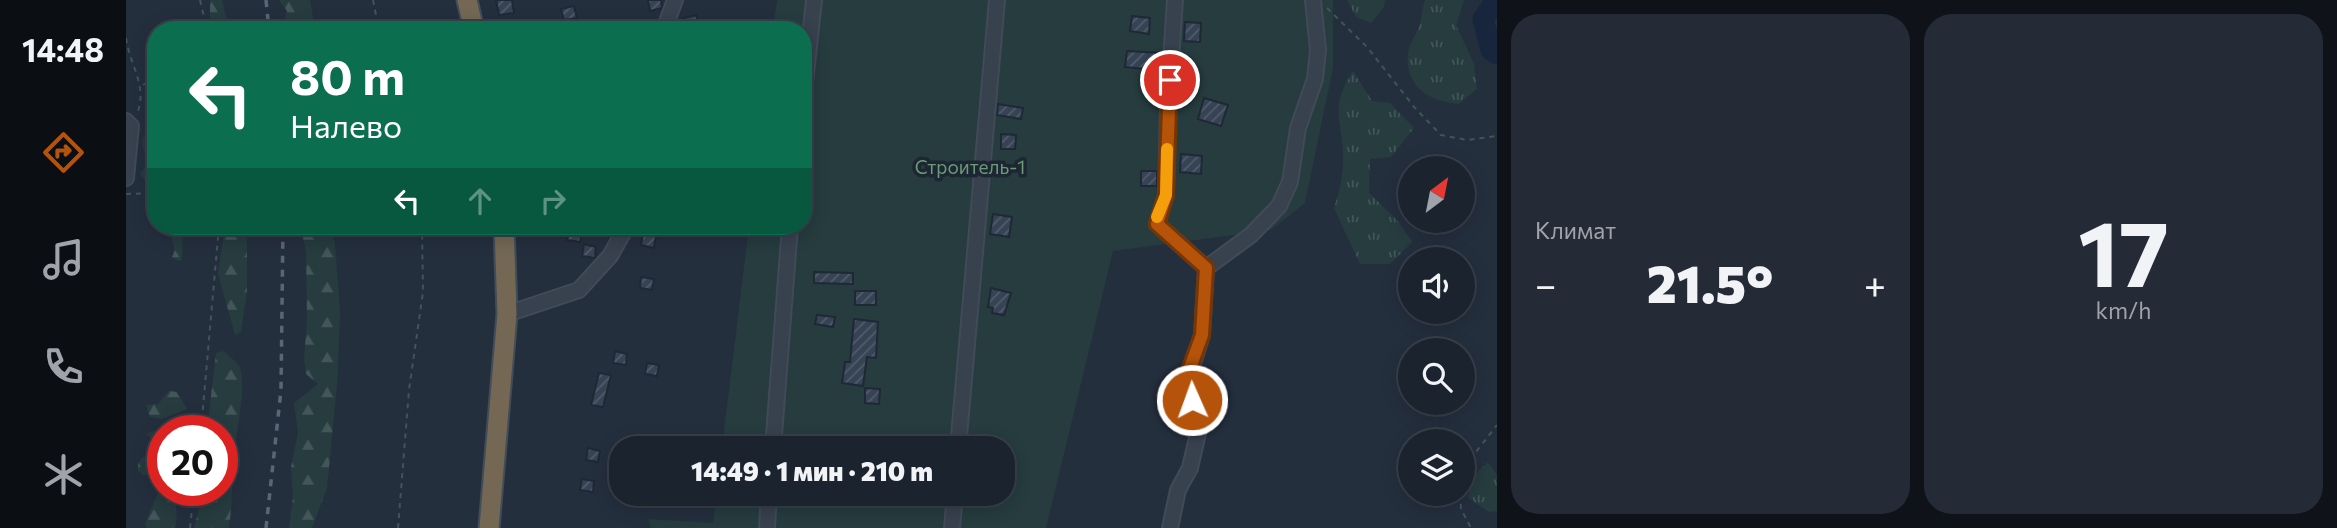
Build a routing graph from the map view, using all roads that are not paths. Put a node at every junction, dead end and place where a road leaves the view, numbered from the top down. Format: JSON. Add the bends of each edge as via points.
{"nodes":[{"id":1,"x":467,"y":0,"type":"edge"},
{"id":2,"x":675,"y":0,"type":"edge"},
{"id":3,"x":814,"y":0,"type":"edge"},
{"id":4,"x":997,"y":0,"type":"edge"},
{"id":5,"x":1175,"y":0,"type":"edge"},
{"id":6,"x":1313,"y":0,"type":"edge"},
{"id":7,"x":472,"y":21,"type":"edge"},
{"id":8,"x":667,"y":21,"type":"edge"},
{"id":9,"x":812,"y":21,"type":"edge"},
{"id":10,"x":128,"y":123,"type":"edge"},
{"id":11,"x":126,"y":178,"type":"edge"},
{"id":12,"x":504,"y":235,"type":"edge"},
{"id":13,"x":622,"y":235,"type":"edge"},
{"id":14,"x":789,"y":235,"type":"edge"},
{"id":15,"x":1206,"y":268,"type":"junction"},
{"id":16,"x":507,"y":314,"type":"junction"},
{"id":17,"x":774,"y":436,"type":"edge"},
{"id":18,"x":958,"y":436,"type":"edge"},
{"id":19,"x":768,"y":506,"type":"edge"},
{"id":20,"x":954,"y":506,"type":"edge"},
{"id":21,"x":489,"y":528,"type":"edge"},
{"id":22,"x":767,"y":528,"type":"edge"},
{"id":23,"x":952,"y":528,"type":"edge"},
{"id":24,"x":1170,"y":528,"type":"edge"}],
"edges":[{"from":1,"to":7,"type":"highway"},
{"from":2,"to":8,"type":"lane"},
{"from":3,"to":9,"type":"lane"},
{"from":4,"to":18,"type":"lane"},
{"from":5,"to":15,"type":"lane","via":[[1166,195],[1157,224]]},
{"from":6,"to":15,"type":"lane","via":[[1318,50],[1315,79],[1298,128],[1290,182],[1279,206],[1251,235]]},
{"from":10,"to":11,"type":"lane"},
{"from":12,"to":16,"type":"highway"},
{"from":13,"to":16,"type":"lane","via":[[610,256],[579,290]]},
{"from":14,"to":17,"type":"lane"},
{"from":15,"to":24,"type":"lane","via":[[1202,335],[1186,383],[1199,429]]},
{"from":16,"to":21,"type":"highway"},
{"from":19,"to":22,"type":"lane"},
{"from":20,"to":23,"type":"lane"}]}
